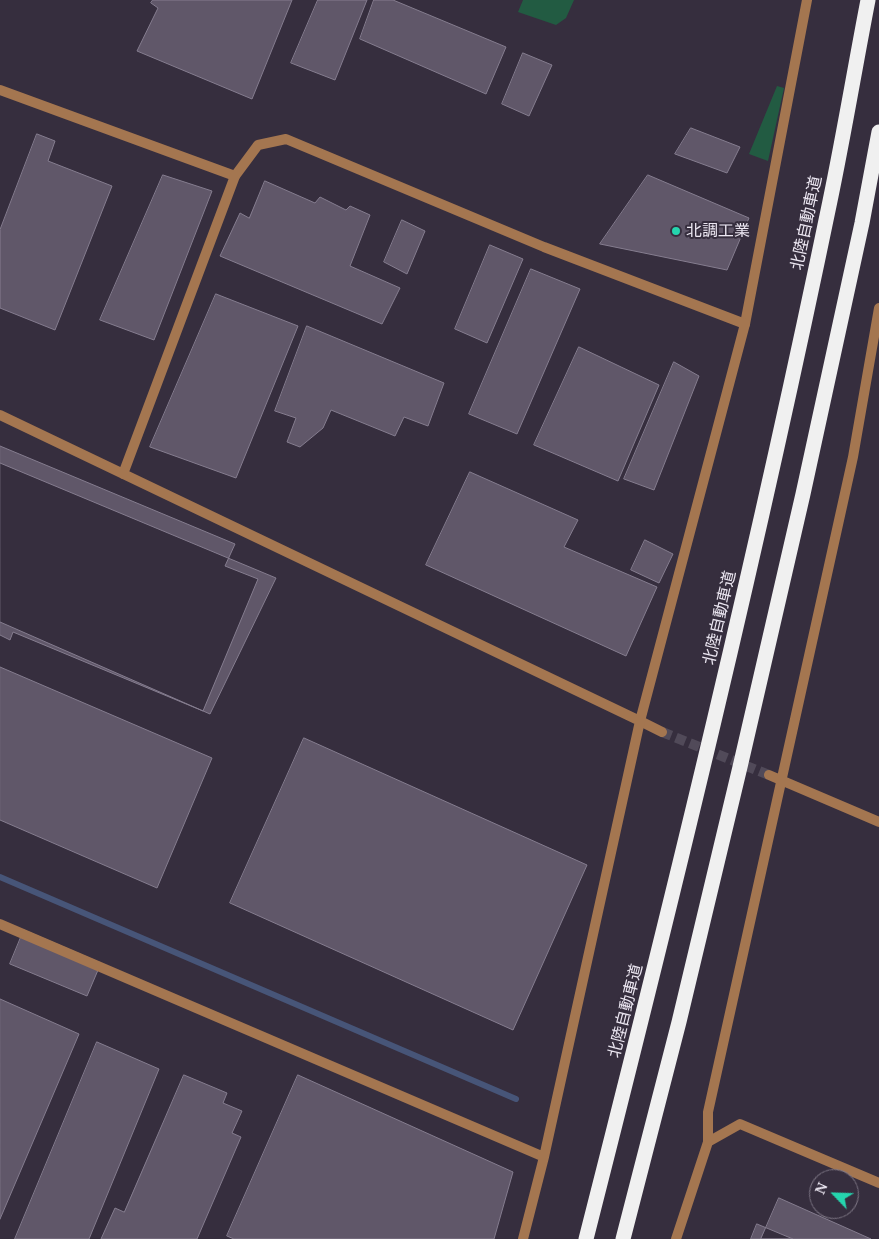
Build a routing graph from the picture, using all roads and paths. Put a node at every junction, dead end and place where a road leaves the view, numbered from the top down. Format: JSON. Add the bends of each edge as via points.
{"nodes":[{"id":1,"x":807,"y":0,"type":"edge"},
{"id":2,"x":868,"y":0,"type":"edge"},
{"id":3,"x":0,"y":90,"type":"edge"},
{"id":4,"x":879,"y":132,"type":"edge"},
{"id":5,"x":235,"y":176,"type":"junction"},
{"id":6,"x":879,"y":308,"type":"edge"},
{"id":7,"x":745,"y":324,"type":"junction"},
{"id":8,"x":0,"y":416,"type":"edge"},
{"id":9,"x":123,"y":474,"type":"junction"},
{"id":10,"x":640,"y":721,"type":"junction"},
{"id":11,"x":662,"y":732,"type":"tunnel mouth"},
{"id":12,"x":769,"y":775,"type":"tunnel mouth"},
{"id":13,"x":782,"y":780,"type":"junction"},
{"id":14,"x":879,"y":822,"type":"edge"},
{"id":15,"x":0,"y":924,"type":"edge"},
{"id":16,"x":708,"y":1142,"type":"junction"},
{"id":17,"x":544,"y":1157,"type":"junction"},
{"id":18,"x":879,"y":1183,"type":"edge"},
{"id":19,"x":523,"y":1239,"type":"edge"},
{"id":20,"x":586,"y":1239,"type":"edge"},
{"id":21,"x":623,"y":1239,"type":"edge"},
{"id":22,"x":676,"y":1239,"type":"edge"}],
"edges":[{"from":1,"to":7,"type":"street"},
{"from":2,"to":20,"type":"highway","name":"北陸自動車道","via":[[830,200],[743,595],[690,825]]},
{"from":3,"to":5,"type":"street"},
{"from":4,"to":21,"type":"highway","via":[[862,223],[745,748]]},
{"from":5,"to":7,"type":"street","via":[[258,144],[286,139],[544,247]]},
{"from":5,"to":9,"type":"street"},
{"from":6,"to":13,"type":"street","via":[[853,457]]},
{"from":7,"to":10,"type":"street"},
{"from":8,"to":9,"type":"street"},
{"from":9,"to":10,"type":"street"},
{"from":10,"to":11,"type":"street"},
{"from":10,"to":17,"type":"street"},
{"from":12,"to":13,"type":"street"},
{"from":13,"to":14,"type":"street"},
{"from":13,"to":16,"type":"street","via":[[708,1112]]},
{"from":15,"to":17,"type":"street"},
{"from":16,"to":18,"type":"street","via":[[740,1124]]},
{"from":16,"to":22,"type":"street"},
{"from":17,"to":19,"type":"street"}]}
